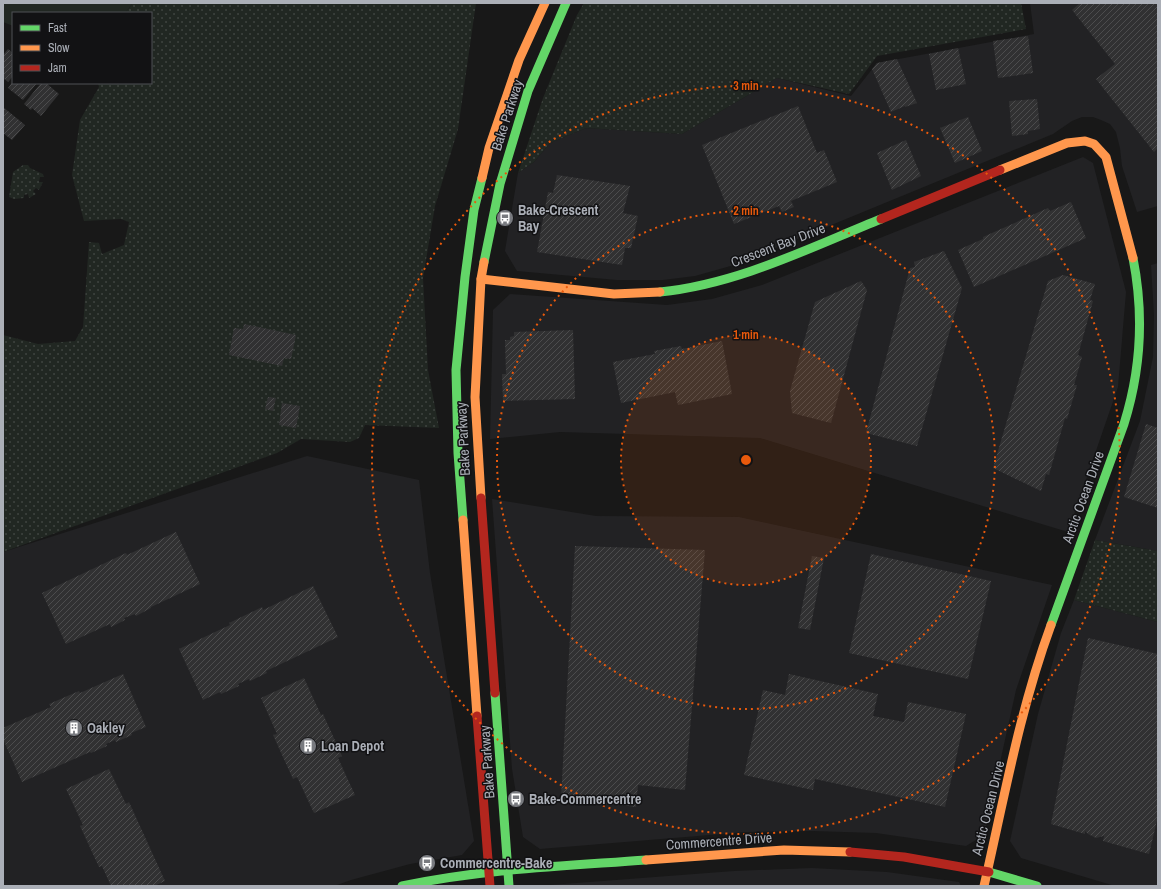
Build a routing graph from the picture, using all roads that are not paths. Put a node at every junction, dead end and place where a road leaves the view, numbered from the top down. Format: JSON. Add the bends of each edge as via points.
{"nodes":[{"id":1,"x":545,"y":3,"type":"edge"},
{"id":2,"x":566,"y":3,"type":"edge"},
{"id":3,"x":497,"y":126,"type":"junction"},
{"id":4,"x":1068,"y":143,"type":"joint"},
{"id":5,"x":498,"y":145,"type":"dead end"},
{"id":6,"x":481,"y":227,"type":"dead end"},
{"id":7,"x":481,"y":279,"type":"junction"},
{"id":8,"x":509,"y":870,"type":"junction"},
{"id":9,"x":987,"y":871,"type":"junction"},
{"id":10,"x":489,"y":872,"type":"junction"},
{"id":11,"x":402,"y":886,"type":"edge"},
{"id":12,"x":490,"y":886,"type":"edge"},
{"id":13,"x":509,"y":886,"type":"edge"},
{"id":14,"x":984,"y":886,"type":"edge"},
{"id":15,"x":1037,"y":886,"type":"edge"}],
"edges":[{"from":1,"to":3,"type":"street","name":"Bake Parkway","via":[[519,60]]},
{"from":2,"to":7,"type":"street","name":"Bake Parkway","via":[[528,91],[500,184]]},
{"from":3,"to":5,"type":"street"},
{"from":3,"to":10,"type":"street","name":"Bake Parkway","via":[[474,210],[456,370],[457,448]]},
{"from":4,"to":7,"type":"street","name":"Crescent Bay Drive","via":[[760,269],[708,284],[676,290],[614,294]]},
{"from":4,"to":9,"type":"street","name":"Arctic Ocean Drive","via":[[1079,140],[1092,142],[1106,157],[1130,242],[1137,283],[1139,345],[1134,386],[1124,424],[1038,657]]},
{"from":6,"to":7,"type":"street","via":[[477,252],[477,275]]},
{"from":7,"to":8,"type":"street","name":"Bake Parkway","via":[[475,397]]},
{"from":8,"to":9,"type":"street","name":"Commercentre Drive","via":[[784,850],[904,857]]},
{"from":8,"to":10,"type":"street","name":"Commercentre Drive"},
{"from":8,"to":13,"type":"street","name":"Bake Parkway"},
{"from":9,"to":14,"type":"street","name":"Arctic Ocean Drive"},
{"from":9,"to":15,"type":"street","name":"Commercentre Drive"},
{"from":10,"to":11,"type":"street","name":"Commercentre Drive"},
{"from":10,"to":12,"type":"street","name":"Bake Parkway"}]}
